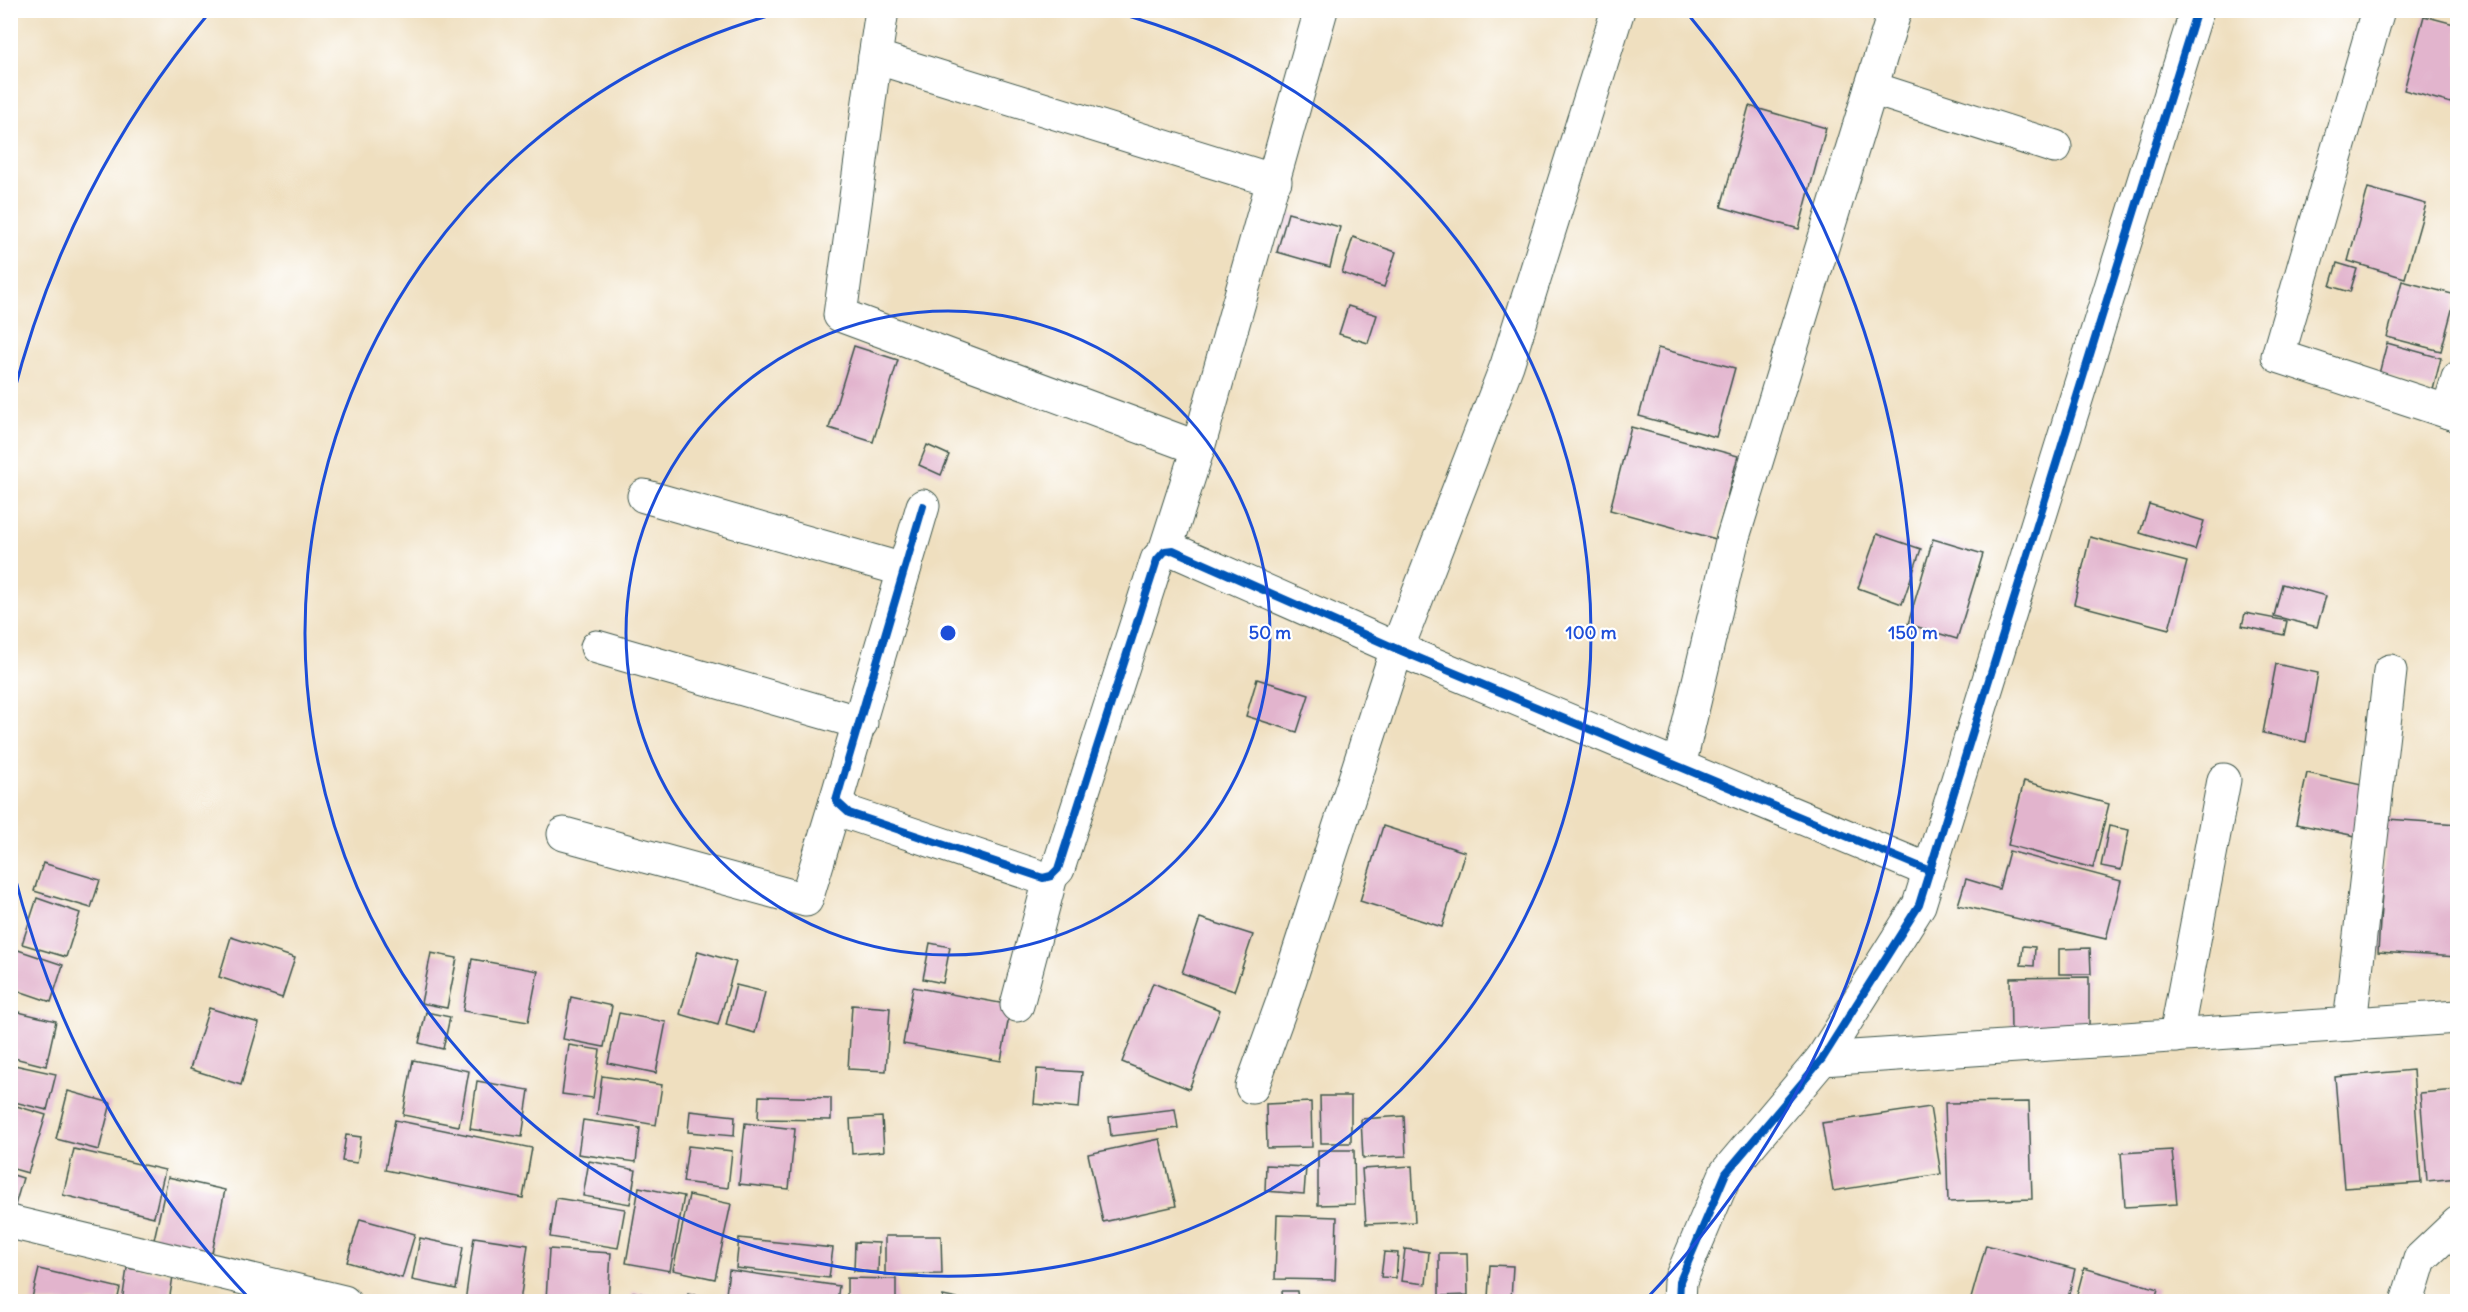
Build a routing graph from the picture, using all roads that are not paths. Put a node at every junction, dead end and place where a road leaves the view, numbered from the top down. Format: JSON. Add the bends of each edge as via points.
{"nodes":[{"id":1,"x":882,"y":10,"type":"edge"},
{"id":2,"x":1321,"y":10,"type":"edge"},
{"id":3,"x":1618,"y":10,"type":"edge"},
{"id":4,"x":1895,"y":10,"type":"edge"},
{"id":5,"x":2197,"y":10,"type":"edge"},
{"id":6,"x":2378,"y":10,"type":"edge"},
{"id":7,"x":875,"y":57,"type":"junction"},
{"id":8,"x":1871,"y":88,"type":"junction"},
{"id":9,"x":2055,"y":147,"type":"dead end"},
{"id":10,"x":1275,"y":181,"type":"junction"},
{"id":11,"x":2457,"y":378,"type":"edge"},
{"id":12,"x":2452,"y":414,"type":"edge"},
{"id":13,"x":1198,"y":448,"type":"junction"},
{"id":14,"x":644,"y":496,"type":"dead end"},
{"id":15,"x":923,"y":506,"type":"dead end"},
{"id":16,"x":1165,"y":551,"type":"junction"},
{"id":17,"x":904,"y":570,"type":"junction"},
{"id":18,"x":597,"y":647,"type":"dead end"},
{"id":19,"x":1397,"y":649,"type":"junction"},
{"id":20,"x":2390,"y":671,"type":"dead end"},
{"id":21,"x":861,"y":723,"type":"junction"},
{"id":22,"x":1678,"y":766,"type":"junction"},
{"id":23,"x":2224,"y":780,"type":"dead end"},
{"id":24,"x":836,"y":801,"type":"junction"},
{"id":25,"x":564,"y":834,"type":"dead end"},
{"id":26,"x":1930,"y":871,"type":"junction"},
{"id":27,"x":1051,"y":876,"type":"junction"},
{"id":28,"x":1017,"y":1005,"type":"dead end"},
{"id":29,"x":2457,"y":1017,"type":"edge"},
{"id":30,"x":2350,"y":1024,"type":"junction"},
{"id":31,"x":2176,"y":1035,"type":"junction"},
{"id":32,"x":1822,"y":1059,"type":"junction"},
{"id":33,"x":1252,"y":1087,"type":"dead end"},
{"id":34,"x":10,"y":1222,"type":"edge"},
{"id":35,"x":2457,"y":1223,"type":"edge"},
{"id":36,"x":344,"y":1302,"type":"edge"},
{"id":37,"x":1679,"y":1302,"type":"edge"},
{"id":38,"x":2407,"y":1302,"type":"edge"}],
"edges":[{"from":1,"to":7,"type":"street"},
{"from":2,"to":10,"type":"street"},
{"from":3,"to":19,"type":"street","via":[[1507,365]]},
{"from":4,"to":8,"type":"street"},
{"from":5,"to":26,"type":"street"},
{"from":6,"to":12,"type":"street","via":[[2278,357]]},
{"from":7,"to":10,"type":"street"},
{"from":7,"to":13,"type":"street","via":[[840,315]]},
{"from":8,"to":9,"type":"street"},
{"from":8,"to":22,"type":"street","via":[[1733,537]]},
{"from":10,"to":13,"type":"street"},
{"from":11,"to":12,"type":"street"},
{"from":13,"to":16,"type":"street"},
{"from":14,"to":17,"type":"street"},
{"from":15,"to":17,"type":"street"},
{"from":16,"to":19,"type":"street","via":[[1173,550]]},
{"from":16,"to":27,"type":"street","via":[[1157,560],[1058,869]]},
{"from":17,"to":21,"type":"street"},
{"from":18,"to":21,"type":"street"},
{"from":19,"to":22,"type":"street"},
{"from":19,"to":33,"type":"street"},
{"from":20,"to":30,"type":"street"},
{"from":21,"to":24,"type":"street"},
{"from":22,"to":26,"type":"street"},
{"from":23,"to":31,"type":"street"},
{"from":24,"to":25,"type":"street","via":[[806,900]]},
{"from":24,"to":27,"type":"street","via":[[849,813],[1043,878]]},
{"from":26,"to":32,"type":"street","via":[[1919,905]]},
{"from":27,"to":28,"type":"street"},
{"from":29,"to":30,"type":"street"},
{"from":30,"to":31,"type":"street"},
{"from":31,"to":32,"type":"street"},
{"from":32,"to":37,"type":"street","via":[[1726,1173],[1680,1281]]},
{"from":34,"to":36,"type":"street"},
{"from":35,"to":38,"type":"street","via":[[2420,1259]]}]}
